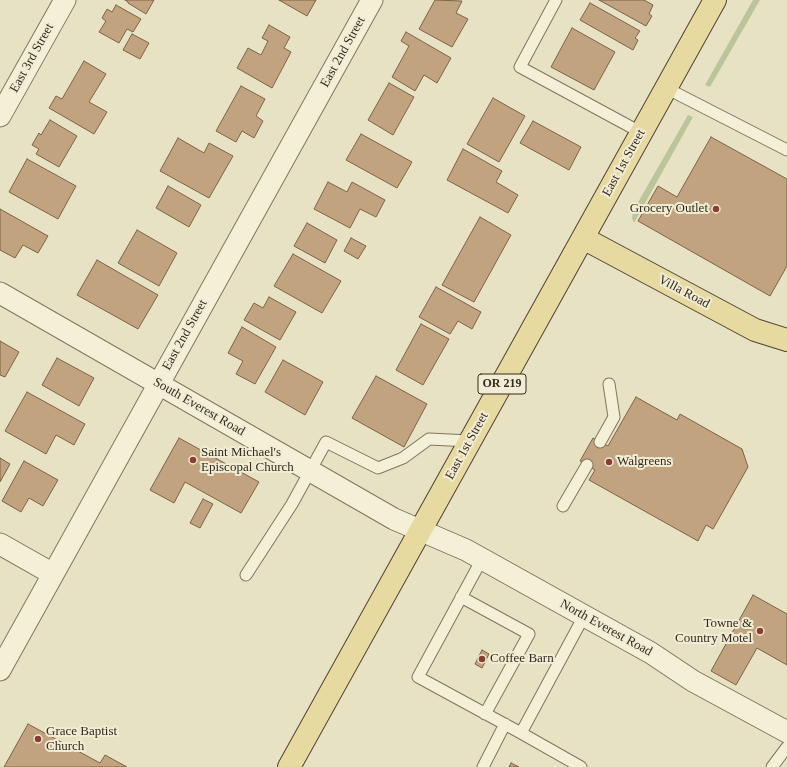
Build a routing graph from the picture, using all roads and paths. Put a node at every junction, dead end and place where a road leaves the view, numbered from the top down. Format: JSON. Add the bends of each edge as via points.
{"nodes":[{"id":1,"x":65,"y":0,"type":"edge"},
{"id":2,"x":372,"y":0,"type":"edge"},
{"id":3,"x":556,"y":0,"type":"edge"},
{"id":4,"x":716,"y":0,"type":"edge"},
{"id":5,"x":666,"y":88,"type":"junction"},
{"id":6,"x":2,"y":108,"type":"edge"},
{"id":7,"x":642,"y":132,"type":"junction"},
{"id":8,"x":787,"y":150,"type":"edge"},
{"id":9,"x":583,"y":238,"type":"junction"},
{"id":10,"x":0,"y":293,"type":"edge"},
{"id":11,"x":787,"y":340,"type":"edge"},
{"id":12,"x":158,"y":383,"type":"junction"},
{"id":13,"x":609,"y":384,"type":"dead end"},
{"id":14,"x":470,"y":441,"type":"junction"},
{"id":15,"x":600,"y":442,"type":"dead end"},
{"id":16,"x":587,"y":465,"type":"dead end"},
{"id":17,"x":310,"y":470,"type":"junction"},
{"id":18,"x":563,"y":506,"type":"dead end"},
{"id":19,"x":421,"y":530,"type":"junction"},
{"id":20,"x":0,"y":544,"type":"edge"},
{"id":21,"x":482,"y":559,"type":"junction"},
{"id":22,"x":53,"y":574,"type":"junction"},
{"id":23,"x":246,"y":575,"type":"dead end"},
{"id":24,"x":461,"y":597,"type":"junction"},
{"id":25,"x":584,"y":616,"type":"junction"},
{"id":26,"x":0,"y":670,"type":"edge"},
{"id":27,"x":485,"y":714,"type":"junction"},
{"id":28,"x":505,"y":724,"type":"junction"},
{"id":29,"x":787,"y":732,"type":"edge"},
{"id":30,"x":522,"y":733,"type":"junction"},
{"id":31,"x":787,"y":747,"type":"edge"},
{"id":32,"x":289,"y":767,"type":"edge"},
{"id":33,"x":483,"y":767,"type":"edge"},
{"id":34,"x":581,"y":767,"type":"edge"},
{"id":35,"x":772,"y":767,"type":"edge"}],
"edges":[{"from":1,"to":6,"type":"street","name":"East 3rd Street"},
{"from":2,"to":12,"type":"street","name":"East 2nd Street"},
{"from":3,"to":7,"type":"lane","via":[[520,66]]},
{"from":4,"to":5,"type":"main road","name":"East 1st Street","number":"OR 219"},
{"from":5,"to":7,"type":"main road","name":"East 1st Street","number":"OR 219"},
{"from":5,"to":8,"type":"lane"},
{"from":7,"to":9,"type":"main road","name":"East 1st Street","number":"OR 219"},
{"from":9,"to":11,"type":"main road","name":"Villa Road","via":[[755,330]]},
{"from":9,"to":14,"type":"main road","name":"East 1st Street","number":"OR 219"},
{"from":10,"to":12,"type":"street","name":"South Everest Road"},
{"from":12,"to":17,"type":"street","name":"South Everest Road"},
{"from":12,"to":22,"type":"street","name":"East 2nd Street"},
{"from":13,"to":15,"type":"lane","via":[[614,417]]},
{"from":14,"to":17,"type":"lane","via":[[429,439],[403,458],[378,468],[326,442]]},
{"from":14,"to":19,"type":"main road","name":"East 1st Street","number":"OR 219"},
{"from":16,"to":18,"type":"lane"},
{"from":17,"to":19,"type":"street","name":"South Everest Road","via":[[394,519]]},
{"from":17,"to":23,"type":"lane","via":[[292,504]]},
{"from":19,"to":21,"type":"street","name":"North Everest Road"},
{"from":19,"to":32,"type":"main road","name":"East 1st Street","number":"OR 219"},
{"from":20,"to":22,"type":"street"},
{"from":21,"to":24,"type":"lane"},
{"from":21,"to":25,"type":"street","name":"North Everest Road"},
{"from":22,"to":26,"type":"street","name":"East 2nd Street"},
{"from":24,"to":27,"type":"lane","via":[[418,677]]},
{"from":24,"to":27,"type":"lane","via":[[529,634]]},
{"from":25,"to":29,"type":"street","name":"North Everest Road","via":[[651,653],[693,681]]},
{"from":25,"to":30,"type":"lane"},
{"from":27,"to":28,"type":"lane"},
{"from":28,"to":30,"type":"lane"},
{"from":28,"to":33,"type":"lane"},
{"from":30,"to":34,"type":"lane"},
{"from":31,"to":35,"type":"lane"}]}
